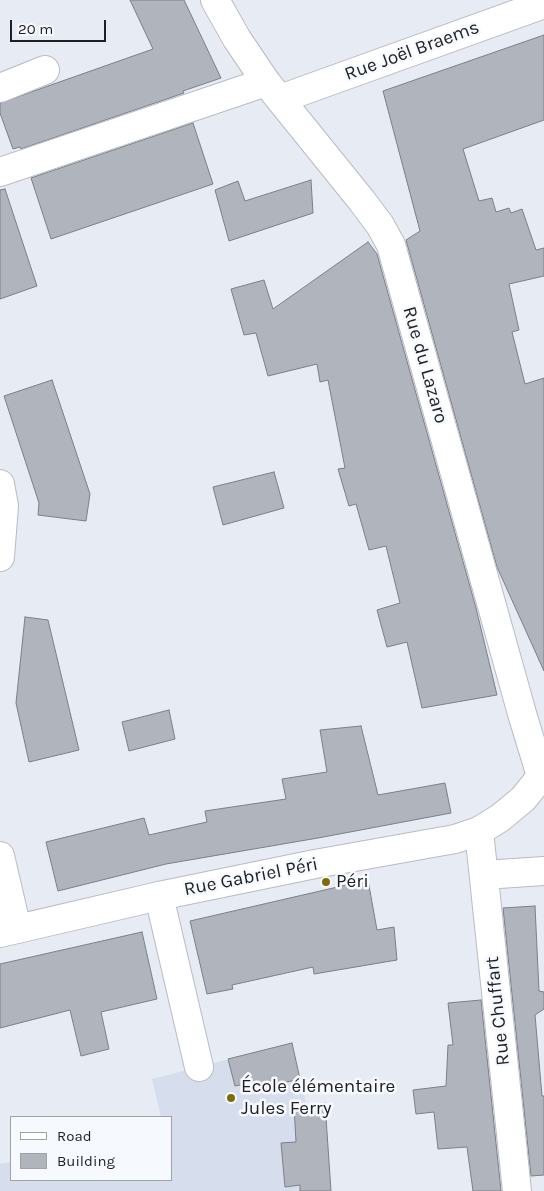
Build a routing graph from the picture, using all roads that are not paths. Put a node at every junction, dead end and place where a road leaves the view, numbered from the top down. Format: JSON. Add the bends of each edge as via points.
{"nodes":[{"id":1,"x":215,"y":0,"type":"edge"},
{"id":2,"x":544,"y":4,"type":"edge"},
{"id":3,"x":45,"y":70,"type":"dead end"},
{"id":4,"x":0,"y":88,"type":"edge"},
{"id":5,"x":273,"y":90,"type":"junction"},
{"id":6,"x":1,"y":167,"type":"edge"},
{"id":7,"x":0,"y":484,"type":"edge"},
{"id":8,"x":0,"y":557,"type":"edge"},
{"id":9,"x":543,"y":775,"type":"edge"},
{"id":10,"x":479,"y":831,"type":"junction"},
{"id":11,"x":0,"y":856,"type":"edge"},
{"id":12,"x":544,"y":871,"type":"edge"},
{"id":13,"x":484,"y":875,"type":"junction"},
{"id":14,"x":159,"y":896,"type":"junction"},
{"id":15,"x":9,"y":931,"type":"edge"},
{"id":16,"x":199,"y":1067,"type":"dead end"},
{"id":17,"x":517,"y":1191,"type":"edge"}],
"edges":[{"from":1,"to":5,"type":"street","name":"Rue du Lazaro","via":[[237,39]]},
{"from":2,"to":5,"type":"street","name":"Rue Joël Braems"},
{"from":3,"to":4,"type":"street"},
{"from":5,"to":6,"type":"street","name":"Rue Joël Braems"},
{"from":5,"to":9,"type":"street","name":"Rue du Lazaro","via":[[362,201],[391,245],[521,711]]},
{"from":7,"to":8,"type":"street","via":[[4,512]]},
{"from":9,"to":10,"type":"street","name":"Rue Gabriel Péri","via":[[522,799]]},
{"from":10,"to":13,"type":"street","name":"Rue Chuffart"},
{"from":10,"to":14,"type":"street","name":"Rue Gabriel Péri","via":[[455,839]]},
{"from":11,"to":15,"type":"street"},
{"from":12,"to":13,"type":"street"},
{"from":13,"to":17,"type":"street","name":"Rue Chuffart"},
{"from":14,"to":15,"type":"street","name":"Rue Gabriel Péri"},
{"from":14,"to":16,"type":"street"}]}
